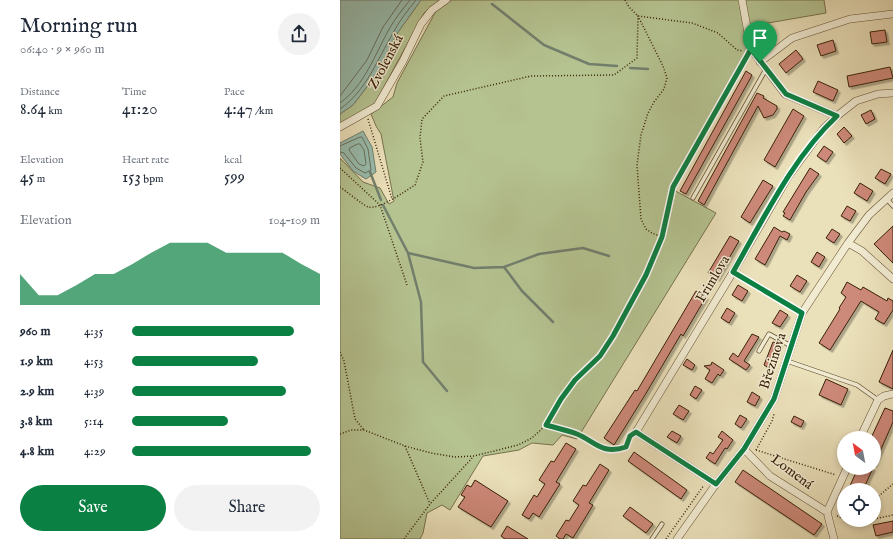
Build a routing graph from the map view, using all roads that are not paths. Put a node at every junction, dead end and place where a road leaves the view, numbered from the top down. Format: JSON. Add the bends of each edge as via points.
{"nodes":[{"id":1,"x":446,"y":0,"type":"edge"},
{"id":2,"x":742,"y":0,"type":"edge"},
{"id":3,"x":893,"y":14,"type":"edge"},
{"id":4,"x":751,"y":49,"type":"junction"},
{"id":5,"x":760,"y":62,"type":"junction"},
{"id":6,"x":766,"y":69,"type":"junction"},
{"id":7,"x":893,"y":93,"type":"edge"},
{"id":8,"x":837,"y":116,"type":"junction"},
{"id":9,"x":340,"y":126,"type":"edge"},
{"id":10,"x":673,"y":187,"type":"road end"},
{"id":11,"x":893,"y":193,"type":"edge"},
{"id":12,"x":693,"y":198,"type":"dead end"},
{"id":13,"x":887,"y":199,"type":"junction"},
{"id":14,"x":893,"y":206,"type":"edge"},
{"id":15,"x":848,"y":243,"type":"junction"},
{"id":16,"x":733,"y":272,"type":"junction"},
{"id":17,"x":893,"y":279,"type":"edge"},
{"id":18,"x":802,"y":313,"type":"junction"},
{"id":19,"x":792,"y":346,"type":"junction"},
{"id":20,"x":759,"y":352,"type":"dead end"},
{"id":21,"x":787,"y":361,"type":"junction"},
{"id":22,"x":893,"y":394,"type":"edge"},
{"id":23,"x":878,"y":400,"type":"junction"},
{"id":24,"x":863,"y":431,"type":"edge"},
{"id":25,"x":744,"y":449,"type":"junction"},
{"id":26,"x":844,"y":475,"type":"edge"},
{"id":27,"x":716,"y":484,"type":"junction"},
{"id":28,"x":827,"y":512,"type":"junction"},
{"id":29,"x":662,"y":524,"type":"dead end"},
{"id":30,"x":652,"y":539,"type":"edge"},
{"id":31,"x":677,"y":539,"type":"edge"},
{"id":32,"x":834,"y":539,"type":"edge"}],
"edges":[{"from":1,"to":9,"type":"street","name":"Zvolenská","via":[[432,10],[421,24],[377,106]]},
{"from":2,"to":4,"type":"street"},
{"from":3,"to":5,"type":"street","via":[[850,18],[792,38]]},
{"from":4,"to":5,"type":"street"},
{"from":4,"to":10,"type":"lane"},
{"from":5,"to":6,"type":"street"},
{"from":6,"to":8,"type":"street","via":[[786,94]]},
{"from":6,"to":12,"type":"lane"},
{"from":7,"to":8,"type":"street","name":"Frimlova","via":[[878,94],[856,101]]},
{"from":8,"to":16,"type":"street","name":"Frimlova","via":[[824,128],[788,177]]},
{"from":11,"to":13,"type":"street","name":"Březinova"},
{"from":13,"to":14,"type":"lane"},
{"from":13,"to":15,"type":"street","name":"Březinova","via":[[869,215]]},
{"from":15,"to":17,"type":"street","via":[[862,251]]},
{"from":15,"to":18,"type":"street","name":"Březinova"},
{"from":16,"to":18,"type":"lane"},
{"from":16,"to":27,"type":"street","name":"Frimlova","via":[[636,432]]},
{"from":18,"to":19,"type":"street","name":"Březinova"},
{"from":19,"to":20,"type":"lane","via":[[769,334]]},
{"from":19,"to":21,"type":"street","name":"Březinova"},
{"from":21,"to":23,"type":"lane","via":[[857,385]]},
{"from":21,"to":25,"type":"street","name":"Březinova","via":[[774,399]]},
{"from":22,"to":23,"type":"street"},
{"from":23,"to":24,"type":"street"},
{"from":25,"to":27,"type":"street","name":"Březinova"},
{"from":25,"to":28,"type":"street","name":"Lomená","via":[[770,476]]},
{"from":26,"to":28,"type":"street"},
{"from":27,"to":31,"type":"street","name":"Březinova"},
{"from":28,"to":32,"type":"street"},
{"from":29,"to":30,"type":"lane"}]}
